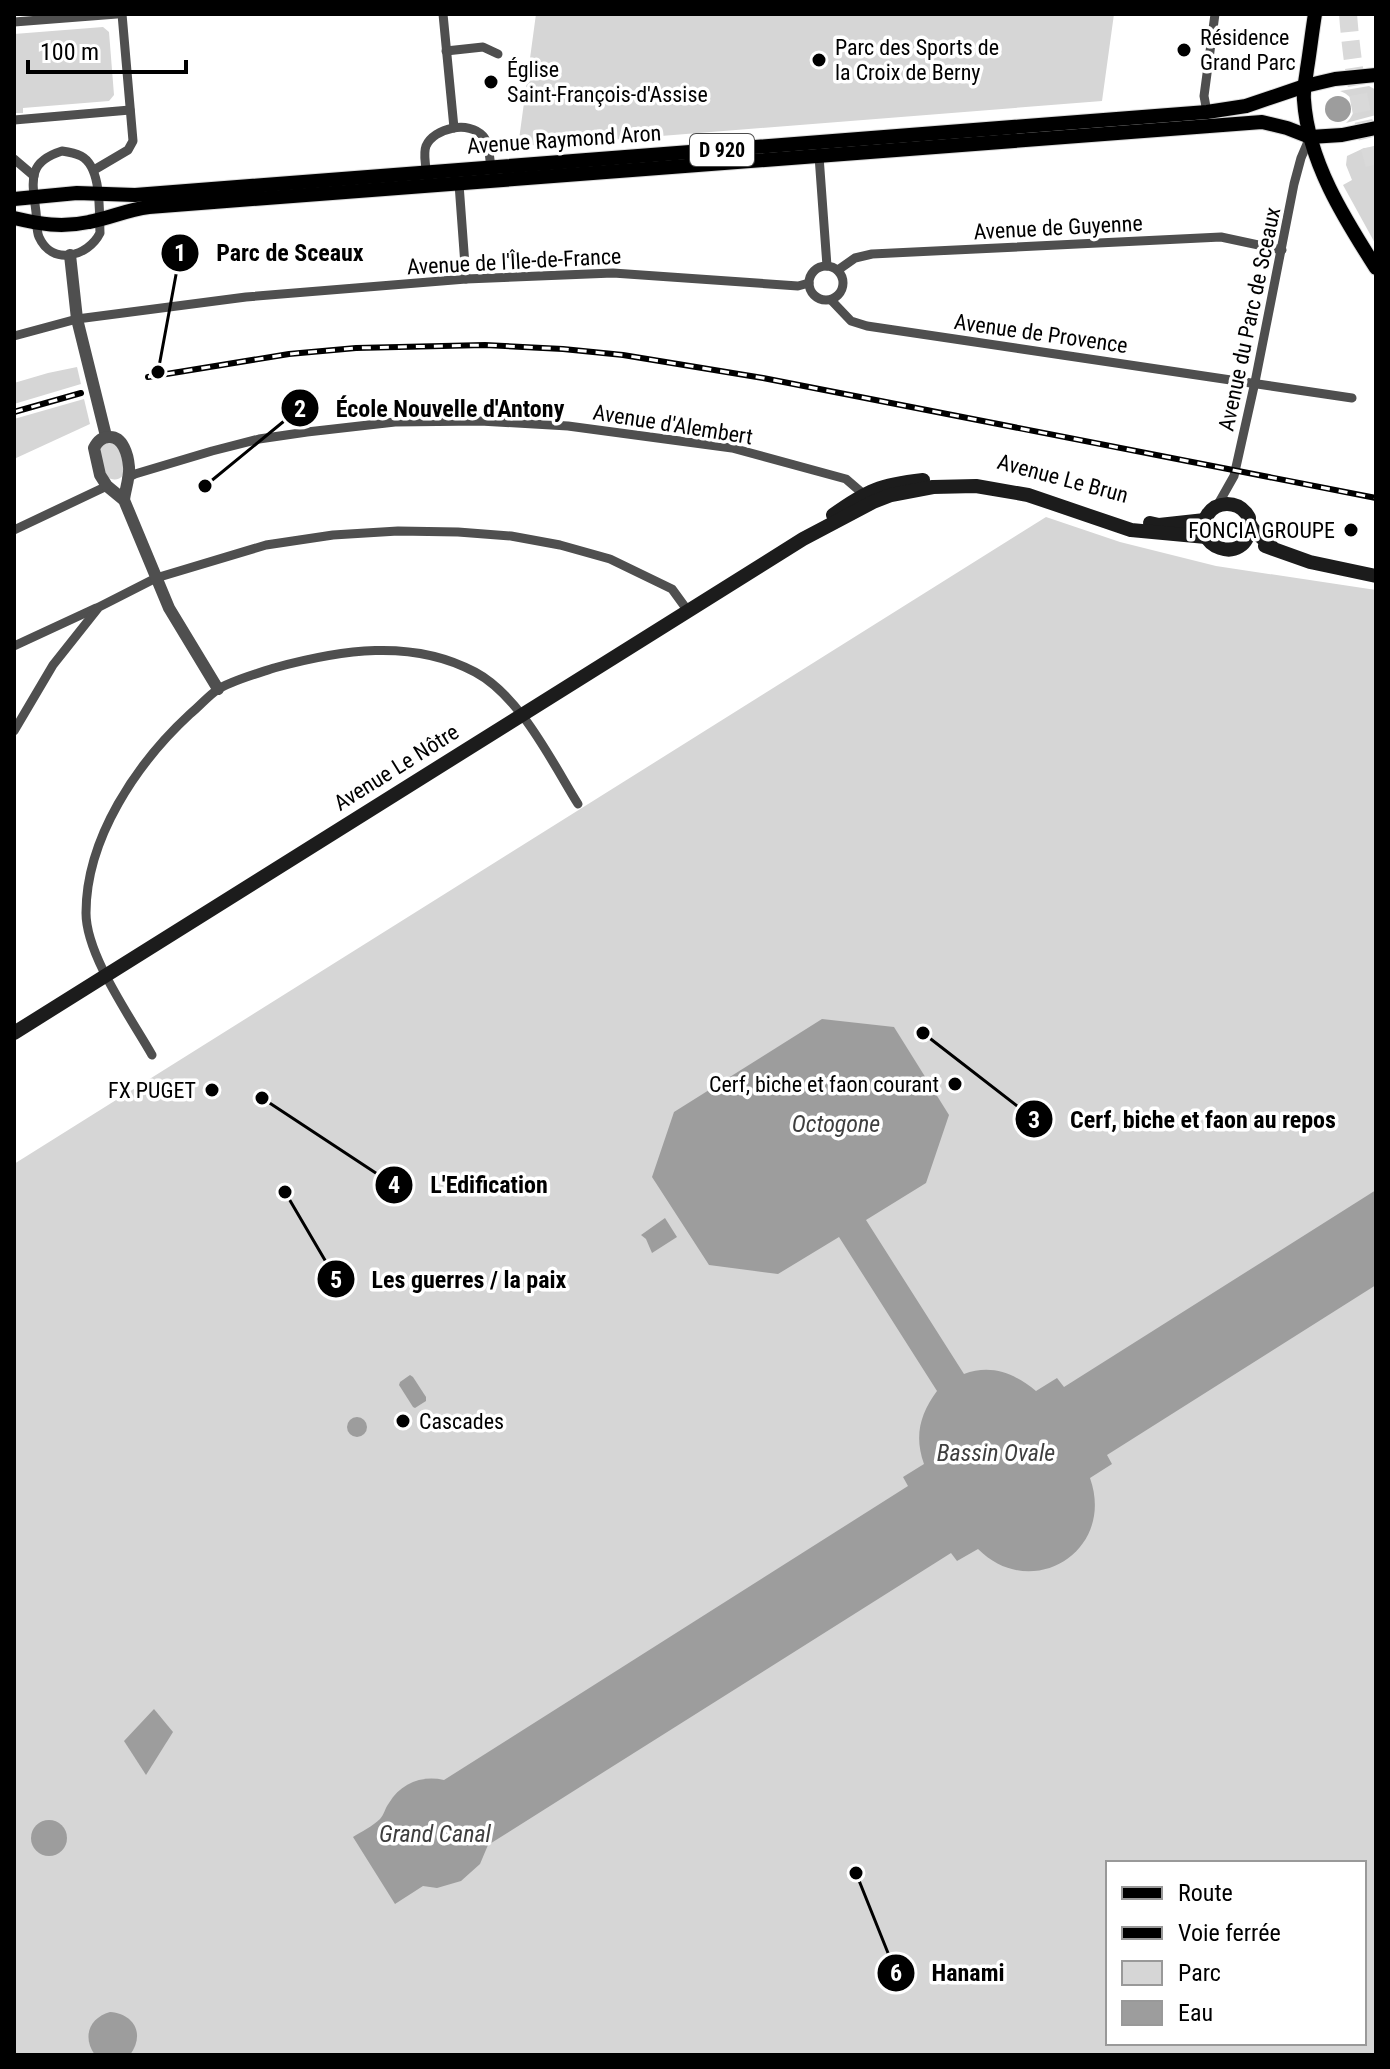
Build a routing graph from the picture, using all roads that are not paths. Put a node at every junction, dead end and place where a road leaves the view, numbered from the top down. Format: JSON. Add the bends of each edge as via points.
{"nodes":[{"id":1,"x":120,"y":14,"type":"edge"},
{"id":2,"x":443,"y":14,"type":"edge"},
{"id":3,"x":1215,"y":14,"type":"edge"},
{"id":4,"x":1315,"y":14,"type":"edge"},
{"id":5,"x":14,"y":22,"type":"edge"},
{"id":6,"x":446,"y":51,"type":"junction"},
{"id":7,"x":498,"y":54,"type":"dead end"},
{"id":8,"x":1376,"y":75,"type":"edge"},
{"id":9,"x":1305,"y":86,"type":"junction"},
{"id":10,"x":130,"y":110,"type":"junction"},
{"id":11,"x":1207,"y":112,"type":"junction"},
{"id":12,"x":14,"y":120,"type":"edge"},
{"id":13,"x":454,"y":128,"type":"junction"},
{"id":14,"x":1376,"y":128,"type":"edge"},
{"id":15,"x":1310,"y":137,"type":"junction"},
{"id":16,"x":819,"y":156,"type":"junction"},
{"id":17,"x":14,"y":159,"type":"edge"},
{"id":18,"x":491,"y":167,"type":"junction"},
{"id":19,"x":94,"y":170,"type":"junction"},
{"id":20,"x":426,"y":172,"type":"junction"},
{"id":21,"x":34,"y":176,"type":"junction"},
{"id":22,"x":459,"y":184,"type":"junction"},
{"id":23,"x":97,"y":193,"type":"junction"},
{"id":24,"x":34,"y":196,"type":"junction"},
{"id":25,"x":14,"y":199,"type":"edge"},
{"id":26,"x":14,"y":218,"type":"edge"},
{"id":27,"x":95,"y":221,"type":"junction"},
{"id":28,"x":37,"y":224,"type":"junction"},
{"id":29,"x":1282,"y":250,"type":"junction"},
{"id":30,"x":70,"y":255,"type":"junction"},
{"id":31,"x":827,"y":266,"type":"junction"},
{"id":32,"x":1376,"y":268,"type":"edge"},
{"id":33,"x":838,"y":270,"type":"junction"},
{"id":34,"x":466,"y":279,"type":"junction"},
{"id":35,"x":809,"y":283,"type":"junction"},
{"id":36,"x":831,"y":300,"type":"junction"},
{"id":37,"x":77,"y":319,"type":"junction"},
{"id":38,"x":14,"y":336,"type":"edge"},
{"id":39,"x":1255,"y":382,"type":"junction"},
{"id":40,"x":1352,"y":398,"type":"dead end"},
{"id":41,"x":106,"y":436,"type":"junction"},
{"id":42,"x":127,"y":478,"type":"junction"},
{"id":43,"x":107,"y":486,"type":"junction"},
{"id":44,"x":868,"y":498,"type":"junction"},
{"id":45,"x":124,"y":500,"type":"junction"},
{"id":46,"x":1217,"y":506,"type":"junction"},
{"id":47,"x":1205,"y":520,"type":"junction"},
{"id":48,"x":1250,"y":525,"type":"junction"},
{"id":49,"x":14,"y":530,"type":"edge"},
{"id":50,"x":1206,"y":537,"type":"junction"},
{"id":51,"x":1244,"y":543,"type":"junction"},
{"id":52,"x":1272,"y":547,"type":"junction"},
{"id":53,"x":1376,"y":576,"type":"edge"},
{"id":54,"x":156,"y":578,"type":"junction"},
{"id":55,"x":99,"y":607,"type":"junction"},
{"id":56,"x":688,"y":611,"type":"junction"},
{"id":57,"x":14,"y":646,"type":"edge"},
{"id":58,"x":218,"y":689,"type":"junction"},
{"id":59,"x":521,"y":715,"type":"junction"},
{"id":60,"x":14,"y":731,"type":"edge"},
{"id":61,"x":578,"y":804,"type":"dead end"},
{"id":62,"x":110,"y":981,"type":"junction"},
{"id":63,"x":14,"y":1033,"type":"edge"},
{"id":64,"x":152,"y":1055,"type":"dead end"}],
"edges":[{"from":1,"to":5,"type":"street"},
{"from":1,"to":10,"type":"street"},
{"from":2,"to":6,"type":"street"},
{"from":3,"to":11,"type":"street","via":[[1205,85]]},
{"from":4,"to":9,"type":"main road"},
{"from":6,"to":7,"type":"street","via":[[483,47]]},
{"from":6,"to":13,"type":"street"},
{"from":8,"to":9,"type":"main road","number":"D 920"},
{"from":9,"to":11,"type":"main road","name":"Avenue Raymond Aron","number":"D 920","via":[[1246,106]]},
{"from":9,"to":15,"type":"main road"},
{"from":10,"to":12,"type":"street"},
{"from":10,"to":19,"type":"street","via":[[131,146]]},
{"from":11,"to":18,"type":"main road","name":"Avenue Raymond Aron","number":"D 920"},
{"from":13,"to":18,"type":"street","via":[[483,136]]},
{"from":13,"to":20,"type":"street","via":[[427,143]]},
{"from":14,"to":15,"type":"main road","number":"D 920"},
{"from":15,"to":16,"type":"main road","name":"Avenue Raymond Aron","number":"D 920","via":[[1262,122]]},
{"from":15,"to":29,"type":"street","name":"Avenue du Parc de Sceaux"},
{"from":15,"to":32,"type":"main road","via":[[1350,228]]},
{"from":16,"to":22,"type":"main road","name":"Avenue Raymond Aron","number":"D 920"},
{"from":16,"to":31,"type":"street"},
{"from":17,"to":21,"type":"street"},
{"from":18,"to":20,"type":"main road","name":"Avenue Raymond Aron","number":"D 920"},
{"from":19,"to":21,"type":"street","via":[[78,154],[62,151],[43,159]]},
{"from":19,"to":23,"type":"street"},
{"from":20,"to":23,"type":"main road","name":"Avenue Raymond Aron","number":"D 920","via":[[135,195]]},
{"from":21,"to":24,"type":"street"},
{"from":22,"to":27,"type":"main road","name":"Avenue Raymond Aron","number":"D 920","via":[[129,209]]},
{"from":22,"to":34,"type":"street"},
{"from":23,"to":24,"type":"main road","name":"Avenue Raymond Aron","number":"D 920"},
{"from":23,"to":27,"type":"street"},
{"from":24,"to":25,"type":"main road","name":"Avenue Raymond Aron","number":"D 920"},
{"from":24,"to":28,"type":"street"},
{"from":26,"to":28,"type":"main road","number":"D 920"},
{"from":27,"to":28,"type":"main road","number":"D 920"},
{"from":27,"to":30,"type":"street","via":[[100,233],[96,240],[87,250]]},
{"from":28,"to":30,"type":"street","via":[[49,249]]},
{"from":29,"to":33,"type":"street","name":"Avenue de Guyenne","via":[[1221,237],[872,254]]},
{"from":29,"to":39,"type":"street","name":"Avenue du Parc de Sceaux"},
{"from":30,"to":37,"type":"street"},
{"from":31,"to":33,"type":"street"},
{"from":31,"to":35,"type":"street","via":[[813,272]]},
{"from":33,"to":36,"type":"street","via":[[843,285]]},
{"from":34,"to":35,"type":"street","name":"Avenue de l'Île-de-France","via":[[613,273]]},
{"from":34,"to":37,"type":"street","name":"Avenue de l'Île-de-France","via":[[246,297]]},
{"from":35,"to":36,"type":"street","via":[[816,297]]},
{"from":36,"to":39,"type":"street","name":"Avenue de Provence","via":[[851,321],[867,326]]},
{"from":37,"to":38,"type":"street","name":"Avenue de l'Île-de-France"},
{"from":37,"to":41,"type":"street"},
{"from":39,"to":40,"type":"street","name":"Avenue de Provence"},
{"from":39,"to":46,"type":"street","name":"Avenue du Parc de Sceaux","via":[[1234,476]]},
{"from":41,"to":42,"type":"street","via":[[123,445]]},
{"from":41,"to":43,"type":"street","via":[[96,443],[94,454]]},
{"from":42,"to":43,"type":"street"},
{"from":42,"to":44,"type":"street","name":"Avenue d'Alembert","via":[[259,439],[395,422],[480,421],[568,426],[732,448],[846,479]]},
{"from":42,"to":45,"type":"street"},
{"from":43,"to":45,"type":"street"},
{"from":43,"to":49,"type":"street"},
{"from":44,"to":47,"type":"main road","name":"Avenue Le Brun","via":[[883,486],[977,478],[1018,484],[1128,520],[1159,525]]},
{"from":44,"to":50,"type":"main road","name":"Avenue Le Brun","via":[[976,486],[1028,495],[1131,530]]},
{"from":44,"to":56,"type":"main road","name":"Avenue Le Nôtre","via":[[828,518]]},
{"from":45,"to":54,"type":"street"},
{"from":46,"to":47,"type":"main road"},
{"from":46,"to":48,"type":"main road","via":[[1239,506]]},
{"from":47,"to":50,"type":"main road"},
{"from":48,"to":51,"type":"main road"},
{"from":48,"to":52,"type":"main road"},
{"from":50,"to":51,"type":"main road","via":[[1224,550]]},
{"from":51,"to":52,"type":"main road"},
{"from":52,"to":53,"type":"main road","via":[[1310,562]]},
{"from":54,"to":55,"type":"street"},
{"from":54,"to":56,"type":"street","via":[[266,545],[385,531],[458,532],[511,536],[610,559],[672,589]]},
{"from":54,"to":58,"type":"street"},
{"from":55,"to":57,"type":"street"},
{"from":55,"to":60,"type":"street","via":[[53,665]]},
{"from":56,"to":59,"type":"main road","name":"Avenue Le Nôtre"},
{"from":58,"to":59,"type":"street","via":[[313,657],[407,650],[475,672],[501,690]]},
{"from":58,"to":62,"type":"street","via":[[136,776],[100,841],[86,915],[91,947]]},
{"from":59,"to":61,"type":"street"},
{"from":59,"to":62,"type":"main road","name":"Avenue Le Nôtre"},
{"from":62,"to":63,"type":"main road","name":"Avenue Le Nôtre"},
{"from":62,"to":64,"type":"street"}]}
